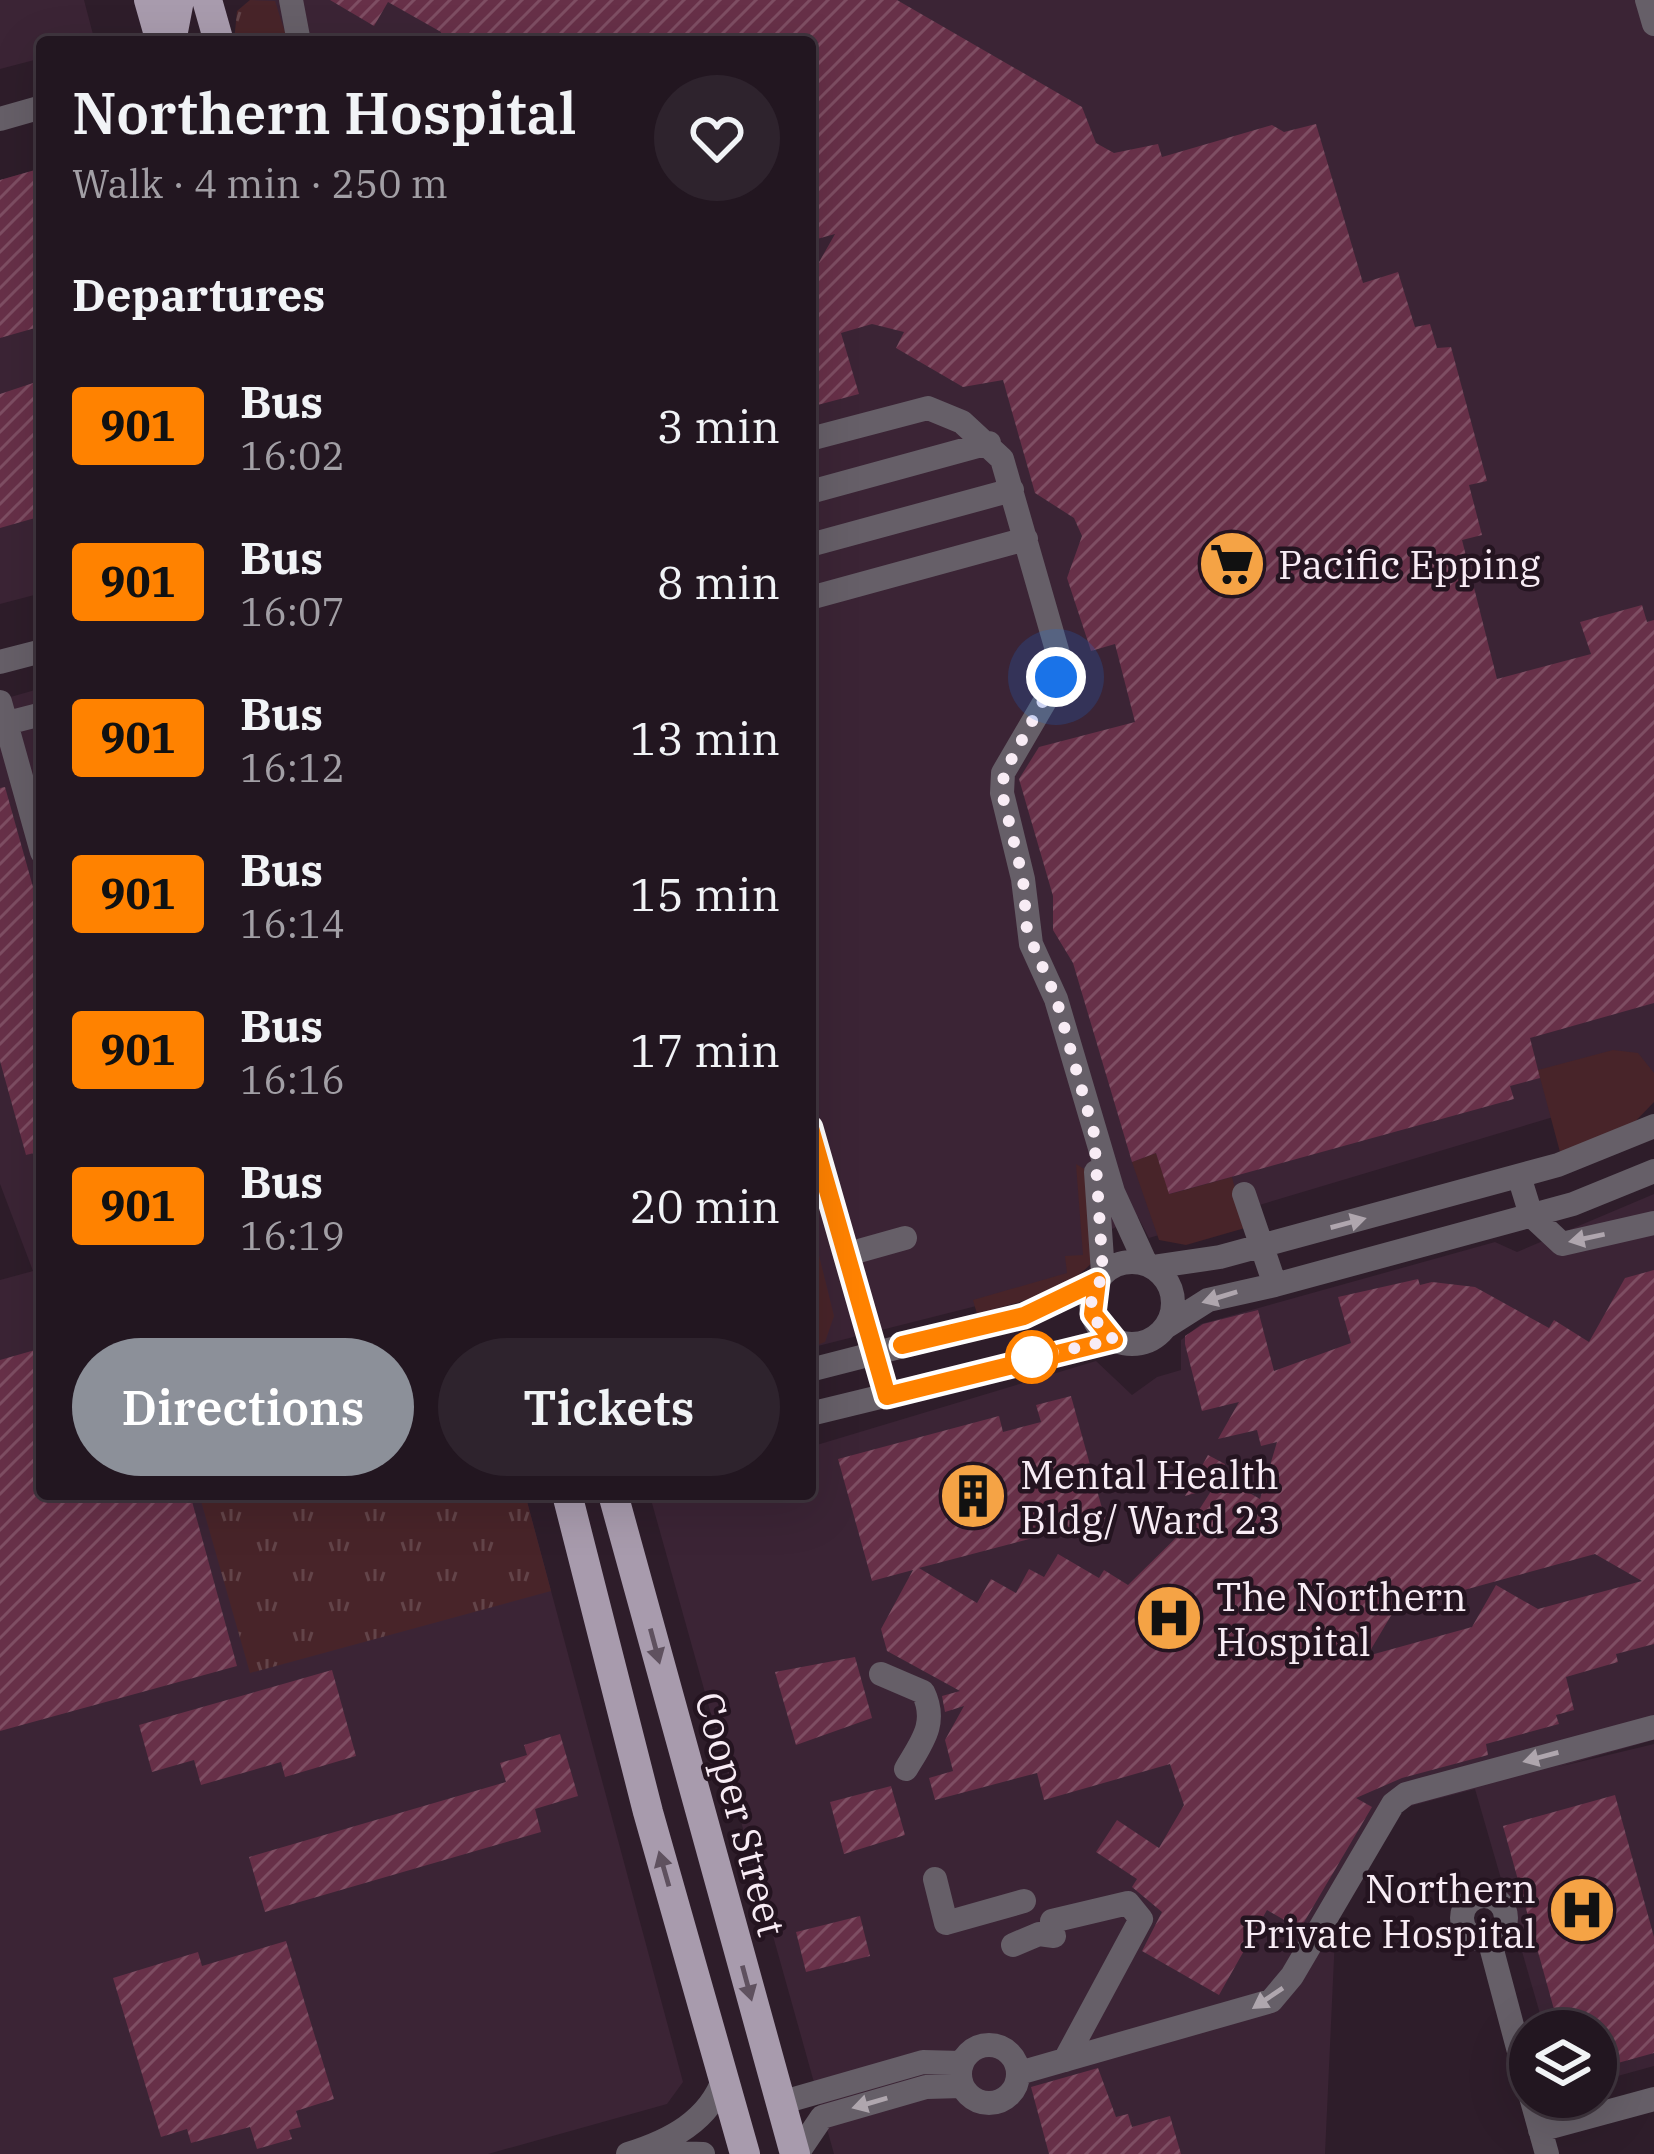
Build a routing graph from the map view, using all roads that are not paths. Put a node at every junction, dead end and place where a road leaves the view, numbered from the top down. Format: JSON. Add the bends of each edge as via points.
{"nodes":[{"id":1,"x":149,"y":0,"type":"edge"},
{"id":2,"x":178,"y":0,"type":"edge"},
{"id":3,"x":207,"y":0,"type":"edge"},
{"id":4,"x":291,"y":0,"type":"edge"},
{"id":5,"x":1647,"y":0,"type":"edge"},
{"id":6,"x":1654,"y":24,"type":"edge"},
{"id":7,"x":159,"y":36,"type":"edge"},
{"id":8,"x":172,"y":36,"type":"edge"},
{"id":9,"x":217,"y":36,"type":"edge"},
{"id":10,"x":298,"y":36,"type":"edge"},
{"id":11,"x":36,"y":109,"type":"edge"},
{"id":12,"x":0,"y":119,"type":"edge"},
{"id":13,"x":816,"y":438,"type":"edge"},
{"id":14,"x":989,"y":443,"type":"junction"},
{"id":15,"x":816,"y":490,"type":"edge"},
{"id":16,"x":1012,"y":490,"type":"junction"},
{"id":17,"x":1026,"y":538,"type":"junction"},
{"id":18,"x":816,"y":543,"type":"edge"},
{"id":19,"x":816,"y":596,"type":"edge"},
{"id":20,"x":36,"y":653,"type":"edge"},
{"id":21,"x":0,"y":662,"type":"edge"},
{"id":22,"x":3,"y":712,"type":"edge"},
{"id":23,"x":36,"y":714,"type":"edge"},
{"id":24,"x":36,"y":830,"type":"edge"},
{"id":25,"x":1654,"y":1126,"type":"edge"},
{"id":26,"x":1094,"y":1133,"type":"junction"},
{"id":27,"x":1654,"y":1171,"type":"edge"},
{"id":28,"x":1519,"y":1176,"type":"junction"},
{"id":29,"x":817,"y":1185,"type":"edge"},
{"id":30,"x":1249,"y":1194,"type":"dead end"},
{"id":31,"x":1531,"y":1215,"type":"junction"},
{"id":32,"x":1654,"y":1223,"type":"edge"},
{"id":33,"x":905,"y":1238,"type":"dead end"},
{"id":34,"x":1265,"y":1246,"type":"junction"},
{"id":35,"x":848,"y":1254,"type":"junction"},
{"id":36,"x":1149,"y":1265,"type":"junction"},
{"id":37,"x":1100,"y":1277,"type":"junction"},
{"id":38,"x":1275,"y":1286,"type":"junction"},
{"id":39,"x":1166,"y":1326,"type":"junction"},
{"id":40,"x":1114,"y":1340,"type":"junction"},
{"id":41,"x":875,"y":1352,"type":"junction"},
{"id":42,"x":816,"y":1368,"type":"edge"},
{"id":43,"x":887,"y":1396,"type":"junction"},
{"id":44,"x":816,"y":1413,"type":"edge"},
{"id":45,"x":570,"y":1500,"type":"edge"},
{"id":46,"x":615,"y":1500,"type":"edge"},
{"id":47,"x":633,"y":1500,"type":"edge"},
{"id":48,"x":623,"y":1534,"type":"junction"},
{"id":49,"x":881,"y":1674,"type":"dead end"},
{"id":50,"x":1654,"y":1727,"type":"edge"},
{"id":51,"x":906,"y":1769,"type":"dead end"},
{"id":52,"x":943,"y":1876,"type":"dead end"},
{"id":53,"x":1024,"y":1901,"type":"dead end"},
{"id":54,"x":1052,"y":1921,"type":"dead end"},
{"id":55,"x":1489,"y":1939,"type":"dead end"},
{"id":56,"x":1509,"y":2015,"type":"edge"},
{"id":57,"x":1065,"y":2060,"type":"junction"},
{"id":58,"x":1019,"y":2073,"type":"junction"},
{"id":59,"x":962,"y":2074,"type":"junction"},
{"id":60,"x":724,"y":2078,"type":"junction"},
{"id":61,"x":1654,"y":2098,"type":"edge"},
{"id":62,"x":780,"y":2103,"type":"junction"},
{"id":63,"x":1544,"y":2142,"type":"edge"},
{"id":64,"x":632,"y":2153,"type":"edge"},
{"id":65,"x":703,"y":2154,"type":"edge"},
{"id":66,"x":748,"y":2154,"type":"edge"},
{"id":67,"x":796,"y":2154,"type":"edge"}],
"edges":[{"from":1,"to":7,"type":"main road"},
{"from":2,"to":8,"type":"main road"},
{"from":3,"to":9,"type":"main road"},
{"from":4,"to":10,"type":"street"},
{"from":5,"to":6,"type":"street"},
{"from":11,"to":12,"type":"street"},
{"from":13,"to":14,"type":"street","via":[[928,408]]},
{"from":14,"to":15,"type":"street"},
{"from":14,"to":16,"type":"street"},
{"from":16,"to":17,"type":"street"},
{"from":16,"to":18,"type":"street"},
{"from":17,"to":19,"type":"street"},
{"from":17,"to":26,"type":"street","via":[[1059,666],[1004,773],[1002,793],[1027,931],[1056,998]]},
{"from":20,"to":21,"type":"street"},
{"from":22,"to":23,"type":"street"},
{"from":22,"to":24,"type":"street"},
{"from":25,"to":28,"type":"street"},
{"from":26,"to":36,"type":"street"},
{"from":26,"to":37,"type":"street"},
{"from":27,"to":31,"type":"street"},
{"from":28,"to":31,"type":"street"},
{"from":34,"to":28,"type":"street","one_way":true},
{"from":29,"to":35,"type":"street"},
{"from":30,"to":34,"type":"street"},
{"from":32,"to":31,"type":"street","one_way":true,"via":[[1562,1244]]},
{"from":31,"to":38,"type":"street"},
{"from":33,"to":35,"type":"street"},
{"from":34,"to":36,"type":"street"},
{"from":34,"to":38,"type":"street"},
{"from":35,"to":41,"type":"street"},
{"from":36,"to":37,"type":"street","via":[[1123,1262]]},
{"from":36,"to":39,"type":"street","via":[[1173,1300]]},
{"from":37,"to":40,"type":"street","via":[[1093,1314]]},
{"from":37,"to":41,"type":"street","via":[[1024,1316]]},
{"from":38,"to":39,"type":"street","one_way":true,"via":[[1208,1300]]},
{"from":39,"to":40,"type":"street","via":[[1143,1342]]},
{"from":40,"to":43,"type":"street"},
{"from":41,"to":42,"type":"street"},
{"from":41,"to":43,"type":"street"},
{"from":43,"to":44,"type":"street"},
{"from":60,"to":45,"type":"main road","one_way":true},
{"from":46,"to":48,"type":"main road","name":"Cooper Street"},
{"from":47,"to":48,"type":"street"},
{"from":48,"to":62,"type":"main road","name":"Cooper Street","one_way":true},
{"from":49,"to":51,"type":"street","via":[[923,1692],[928,1704],[931,1727]]},
{"from":50,"to":57,"type":"street","one_way":true,"via":[[1398,1798],[1271,2001]]},
{"from":52,"to":53,"type":"street","via":[[954,1921]]},
{"from":54,"to":57,"type":"street","via":[[1128,1903],[1141,1919]]},
{"from":55,"to":56,"type":"street"},
{"from":57,"to":58,"type":"street"},
{"from":58,"to":59,"type":"street","via":[[1009,2052],[993,2045],[975,2048]]},
{"from":58,"to":59,"type":"street","via":[[1014,2090],[992,2103],[974,2099]]},
{"from":59,"to":62,"type":"street","via":[[923,2062]]},
{"from":59,"to":67,"type":"street","one_way":true,"via":[[822,2117]]},
{"from":60,"to":64,"type":"street","via":[[694,2124]]},
{"from":60,"to":66,"type":"main road"},
{"from":61,"to":63,"type":"street"},
{"from":62,"to":66,"type":"main road","via":[[763,2118]]},
{"from":62,"to":67,"type":"main road","name":"Cooper Street"},
{"from":64,"to":65,"type":"street"}]}
